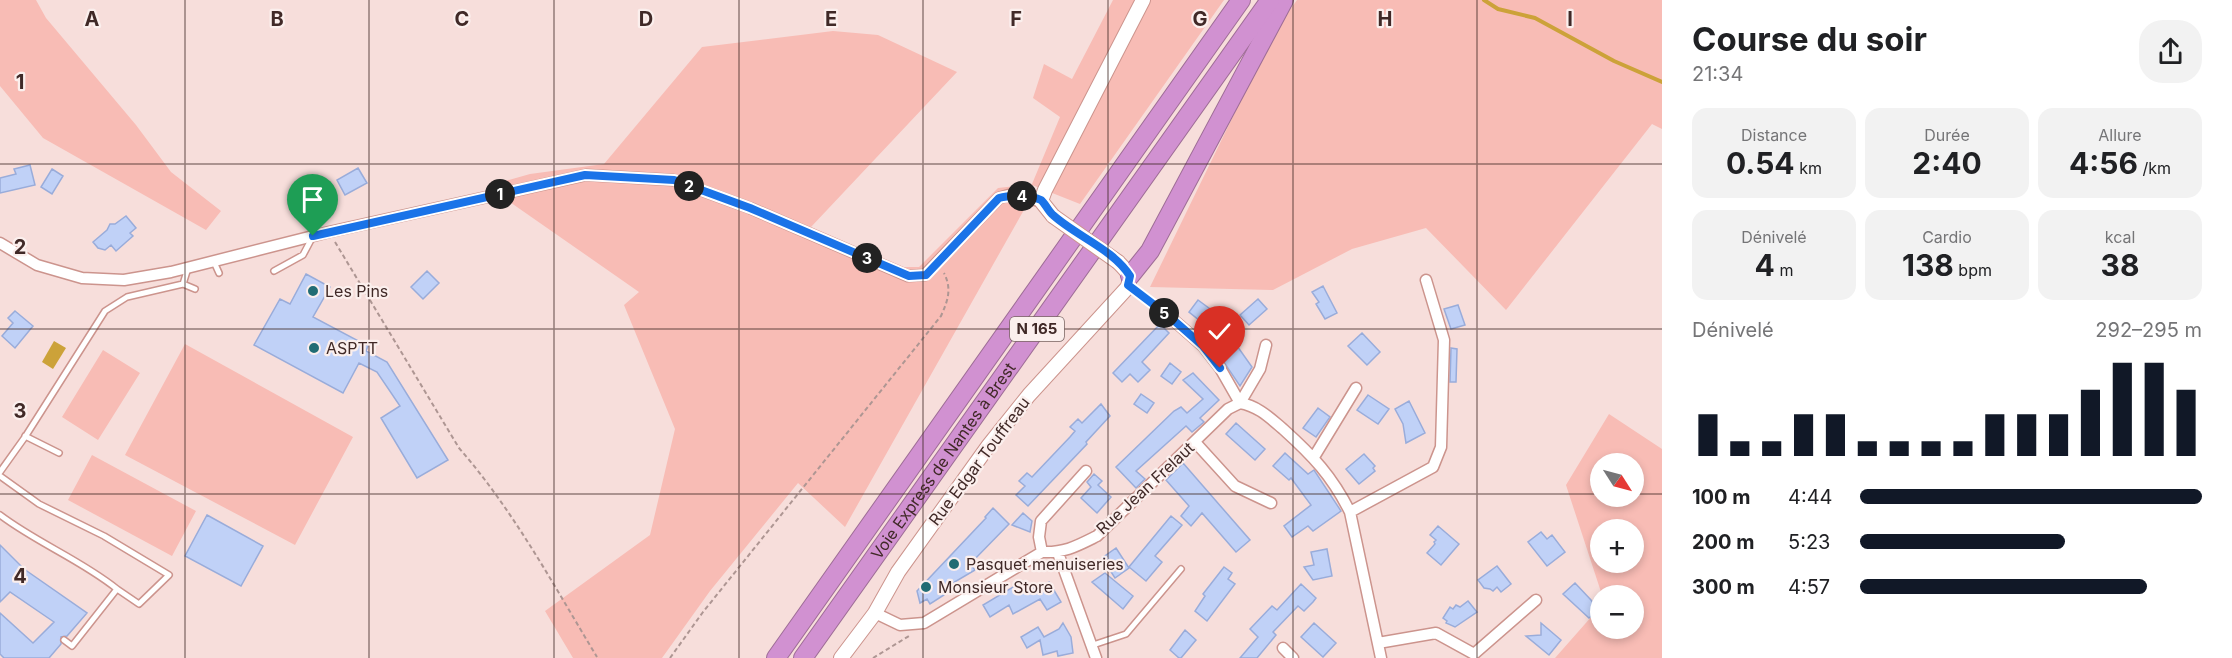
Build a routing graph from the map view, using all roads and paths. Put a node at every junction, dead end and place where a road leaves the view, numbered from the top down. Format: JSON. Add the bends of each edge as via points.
{"nodes":[{"id":1,"x":1143,"y":0,"type":"edge"},
{"id":2,"x":1241,"y":0,"type":"edge"},
{"id":3,"x":1270,"y":0,"type":"edge"},
{"id":4,"x":1284,"y":0,"type":"edge"},
{"id":5,"x":1041,"y":201,"type":"junction"},
{"id":6,"x":329,"y":232,"type":"junction"},
{"id":7,"x":313,"y":236,"type":"junction"},
{"id":8,"x":0,"y":243,"type":"edge"},
{"id":9,"x":214,"y":262,"type":"junction"},
{"id":10,"x":938,"y":262,"type":"junction"},
{"id":11,"x":188,"y":268,"type":"junction"},
{"id":12,"x":274,"y":271,"type":"dead end"},
{"id":13,"x":219,"y":273,"type":"dead end"},
{"id":14,"x":1126,"y":274,"type":"junction"},
{"id":15,"x":1426,"y":280,"type":"dead end"},
{"id":16,"x":183,"y":284,"type":"junction"},
{"id":17,"x":195,"y":289,"type":"dead end"},
{"id":18,"x":1170,"y":317,"type":"joint"},
{"id":19,"x":1266,"y":345,"type":"dead end"},
{"id":20,"x":1356,"y":388,"type":"dead end"},
{"id":21,"x":1240,"y":403,"type":"junction"},
{"id":22,"x":25,"y":436,"type":"junction"},
{"id":23,"x":1195,"y":442,"type":"junction"},
{"id":24,"x":59,"y":453,"type":"dead end"},
{"id":25,"x":1314,"y":457,"type":"junction"},
{"id":26,"x":1086,"y":471,"type":"dead end"},
{"id":27,"x":0,"y":474,"type":"edge"},
{"id":28,"x":1271,"y":503,"type":"dead end"},
{"id":29,"x":1350,"y":512,"type":"junction"},
{"id":30,"x":0,"y":515,"type":"edge"},
{"id":31,"x":1042,"y":552,"type":"junction"},
{"id":32,"x":1058,"y":553,"type":"junction"},
{"id":33,"x":1181,"y":569,"type":"dead end"},
{"id":34,"x":117,"y":589,"type":"junction"},
{"id":35,"x":1536,"y":600,"type":"dead end"},
{"id":36,"x":875,"y":613,"type":"junction"},
{"id":37,"x":924,"y":623,"type":"junction"},
{"id":38,"x":64,"y":640,"type":"dead end"},
{"id":39,"x":1378,"y":643,"type":"junction"},
{"id":40,"x":1093,"y":645,"type":"junction"},
{"id":41,"x":1282,"y":648,"type":"dead end"},
{"id":42,"x":597,"y":657,"type":"edge"},
{"id":43,"x":670,"y":658,"type":"edge"},
{"id":44,"x":776,"y":658,"type":"edge"},
{"id":45,"x":803,"y":658,"type":"edge"},
{"id":46,"x":841,"y":658,"type":"edge"},
{"id":47,"x":873,"y":658,"type":"edge"},
{"id":48,"x":1096,"y":658,"type":"edge"},
{"id":49,"x":1293,"y":658,"type":"edge"},
{"id":50,"x":1381,"y":658,"type":"edge"}],
"edges":[{"from":1,"to":5,"type":"street"},
{"from":2,"to":44,"type":"highway","name":"Voie Express de Nantes à Brest","number":"N 165"},
{"from":3,"to":45,"type":"highway","name":"Voie Express de Nantes à Brest","number":"N 165"},
{"from":4,"to":14,"type":"highway","via":[[1150,251]]},
{"from":5,"to":10,"type":"street","via":[[1009,195],[999,198]]},
{"from":5,"to":14,"type":"street","bridge":true,"via":[[1053,216]]},
{"from":6,"to":7,"type":"street"},
{"from":6,"to":10,"type":"street","via":[[585,175],[608,176],[674,180],[909,276],[926,275]]},
{"from":6,"to":42,"type":"path","via":[[459,448],[510,513]]},
{"from":7,"to":9,"type":"street"},
{"from":7,"to":12,"type":"lane","via":[[303,255]]},
{"from":8,"to":11,"type":"street","via":[[37,265],[82,278],[124,280]]},
{"from":9,"to":11,"type":"street"},
{"from":9,"to":13,"type":"lane"},
{"from":10,"to":43,"type":"path","via":[[949,283],[941,316]]},
{"from":11,"to":16,"type":"lane"},
{"from":14,"to":18,"type":"path"},
{"from":14,"to":36,"type":"street","name":"Rue Edgar Touffreau","via":[[989,445],[898,572]]},
{"from":15,"to":29,"type":"street","via":[[1444,340],[1441,447],[1433,467]]},
{"from":16,"to":17,"type":"lane"},
{"from":16,"to":22,"type":"lane","via":[[127,297],[105,311]]},
{"from":18,"to":21,"type":"street","via":[[1203,346]]},
{"from":19,"to":21,"type":"street","name":"Rue Jean Frelaut","via":[[1260,369]]},
{"from":20,"to":25,"type":"street"},
{"from":21,"to":23,"type":"street","name":"Rue Jean Frelaut","via":[[1228,409]]},
{"from":21,"to":25,"type":"street","via":[[1264,413]]},
{"from":22,"to":24,"type":"lane"},
{"from":22,"to":27,"type":"lane"},
{"from":23,"to":28,"type":"street","via":[[1235,486]]},
{"from":23,"to":32,"type":"street","name":"Rue Jean Frelaut","via":[[1096,536]]},
{"from":25,"to":29,"type":"street","via":[[1340,490]]},
{"from":26,"to":31,"type":"street","via":[[1041,521]]},
{"from":27,"to":34,"type":"lane","via":[[39,504],[170,575],[139,604]]},
{"from":29,"to":39,"type":"street"},
{"from":30,"to":34,"type":"lane"},
{"from":31,"to":32,"type":"street","name":"Rue Jean Frelaut"},
{"from":31,"to":37,"type":"street"},
{"from":32,"to":40,"type":"street"},
{"from":33,"to":40,"type":"lane","via":[[1126,634]]},
{"from":34,"to":38,"type":"lane","via":[[72,646]]},
{"from":35,"to":39,"type":"street","via":[[1474,654],[1436,633]]},
{"from":36,"to":37,"type":"street","via":[[900,625]]},
{"from":36,"to":46,"type":"street","name":"Rue Edgar Touffreau"},
{"from":37,"to":47,"type":"path"},
{"from":39,"to":50,"type":"street"},
{"from":40,"to":48,"type":"street"},
{"from":41,"to":49,"type":"street"}]}
